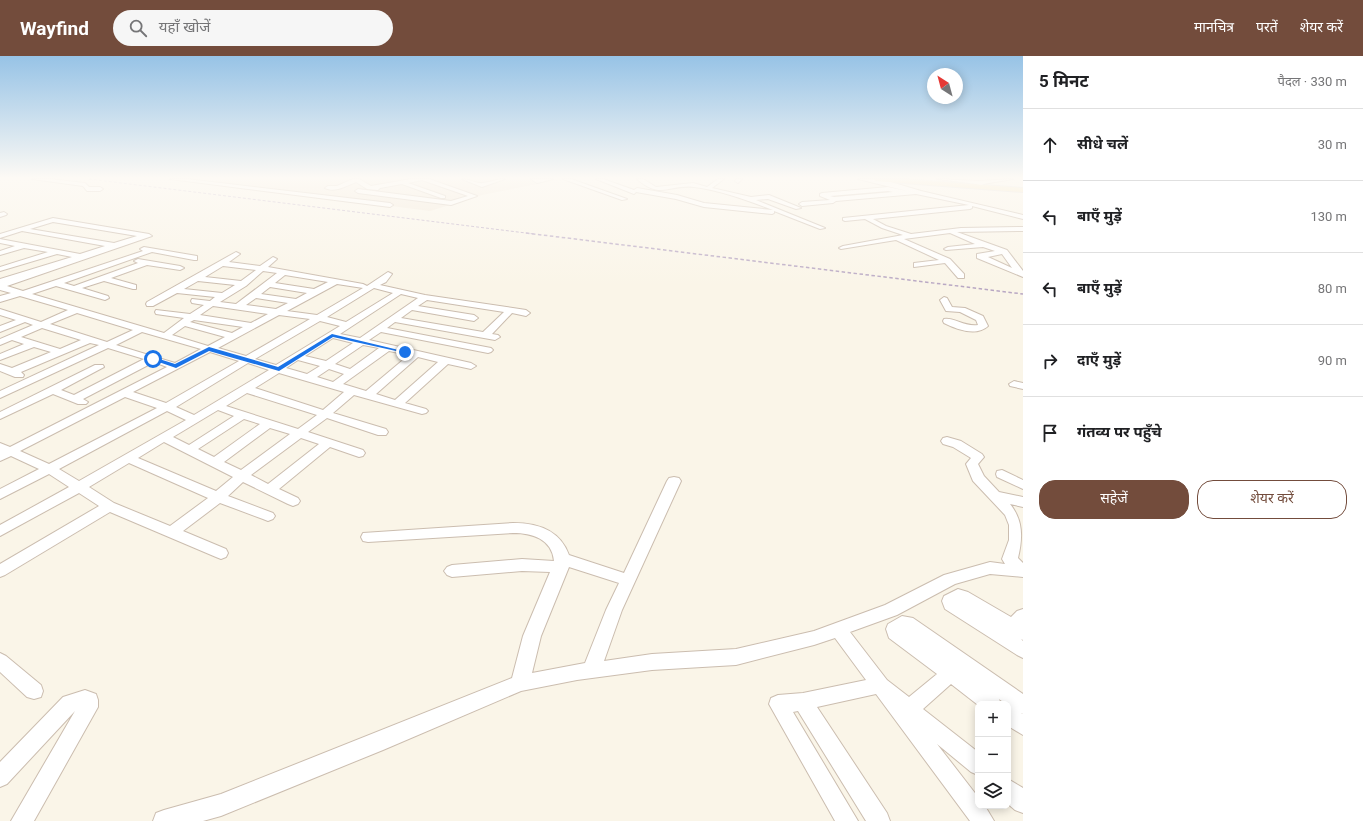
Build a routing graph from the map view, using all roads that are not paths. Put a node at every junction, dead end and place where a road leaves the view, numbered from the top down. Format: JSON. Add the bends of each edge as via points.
{"nodes":[{"id":1,"x":788,"y":215,"type":"edge"},
{"id":2,"x":890,"y":215,"type":"edge"},
{"id":3,"x":866,"y":217,"type":"junction"},
{"id":4,"x":844,"y":218,"type":"dead end"},
{"id":5,"x":822,"y":228,"type":"dead end"},
{"id":6,"x":1023,"y":229,"type":"edge"},
{"id":7,"x":21,"y":230,"type":"junction"},
{"id":8,"x":944,"y":231,"type":"junction"},
{"id":9,"x":0,"y":236,"type":"edge"},
{"id":10,"x":145,"y":236,"type":"junction"},
{"id":11,"x":911,"y":236,"type":"junction"},
{"id":12,"x":897,"y":238,"type":"junction"},
{"id":13,"x":957,"y":238,"type":"dead end"},
{"id":14,"x":0,"y":241,"type":"edge"},
{"id":15,"x":983,"y":244,"type":"junction"},
{"id":16,"x":24,"y":245,"type":"junction"},
{"id":17,"x":115,"y":245,"type":"junction"},
{"id":18,"x":131,"y":247,"type":"dead end"},
{"id":19,"x":843,"y":248,"type":"dead end"},
{"id":20,"x":957,"y":248,"type":"junction"},
{"id":21,"x":948,"y":249,"type":"dead end"},
{"id":22,"x":152,"y":250,"type":"junction"},
{"id":23,"x":60,"y":251,"type":"junction"},
{"id":24,"x":1004,"y":252,"type":"junction"},
{"id":25,"x":0,"y":253,"type":"edge"},
{"id":26,"x":236,"y":254,"type":"dead end"},
{"id":27,"x":82,"y":256,"type":"junction"},
{"id":28,"x":980,"y":256,"type":"junction"},
{"id":29,"x":194,"y":258,"type":"dead end"},
{"id":30,"x":125,"y":259,"type":"junction"},
{"id":31,"x":273,"y":259,"type":"dead end"},
{"id":32,"x":947,"y":261,"type":"junction"},
{"id":33,"x":1012,"y":262,"type":"junction"},
{"id":34,"x":145,"y":263,"type":"junction"},
{"id":35,"x":222,"y":264,"type":"junction"},
{"id":36,"x":1023,"y":264,"type":"edge"},
{"id":37,"x":242,"y":265,"type":"junction"},
{"id":38,"x":917,"y":265,"type":"dead end"},
{"id":39,"x":63,"y":266,"type":"junction"},
{"id":40,"x":180,"y":268,"type":"dead end"},
{"id":41,"x":0,"y":269,"type":"edge"},
{"id":42,"x":261,"y":269,"type":"junction"},
{"id":43,"x":85,"y":272,"type":"junction"},
{"id":44,"x":283,"y":273,"type":"junction"},
{"id":45,"x":1022,"y":274,"type":"edge"},
{"id":46,"x":961,"y":276,"type":"dead end"},
{"id":47,"x":103,"y":278,"type":"junction"},
{"id":48,"x":196,"y":278,"type":"junction"},
{"id":49,"x":219,"y":281,"type":"junction"},
{"id":50,"x":0,"y":282,"type":"edge"},
{"id":51,"x":334,"y":282,"type":"junction"},
{"id":52,"x":56,"y":283,"type":"junction"},
{"id":53,"x":243,"y":284,"type":"junction"},
{"id":54,"x":268,"y":284,"type":"junction"},
{"id":55,"x":0,"y":286,"type":"edge"},
{"id":56,"x":363,"y":286,"type":"junction"},
{"id":57,"x":374,"y":286,"type":"junction"},
{"id":58,"x":133,"y":287,"type":"dead end"},
{"id":59,"x":76,"y":288,"type":"junction"},
{"id":60,"x":176,"y":290,"type":"junction"},
{"id":61,"x":402,"y":291,"type":"junction"},
{"id":62,"x":315,"y":292,"type":"junction"},
{"id":63,"x":22,"y":293,"type":"junction"},
{"id":64,"x":205,"y":294,"type":"junction"},
{"id":65,"x":254,"y":295,"type":"junction"},
{"id":66,"x":225,"y":296,"type":"junction"},
{"id":67,"x":425,"y":297,"type":"junction"},
{"id":68,"x":105,"y":298,"type":"dead end"},
{"id":69,"x":0,"y":299,"type":"edge"},
{"id":70,"x":944,"y":300,"type":"dead end"},
{"id":71,"x":297,"y":302,"type":"junction"},
{"id":72,"x":212,"y":303,"type":"junction"},
{"id":73,"x":150,"y":304,"type":"dead end"},
{"id":74,"x":189,"y":304,"type":"junction"},
{"id":75,"x":484,"y":306,"type":"junction"},
{"id":76,"x":238,"y":307,"type":"junction"},
{"id":77,"x":411,"y":307,"type":"junction"},
{"id":78,"x":76,"y":310,"type":"junction"},
{"id":79,"x":510,"y":310,"type":"junction"},
{"id":80,"x":0,"y":312,"type":"edge"},
{"id":81,"x":159,"y":312,"type":"dead end"},
{"id":82,"x":278,"y":312,"type":"junction"},
{"id":83,"x":369,"y":312,"type":"junction"},
{"id":84,"x":526,"y":313,"type":"dead end"},
{"id":85,"x":174,"y":315,"type":"junction"},
{"id":86,"x":315,"y":317,"type":"junction"},
{"id":87,"x":192,"y":318,"type":"junction"},
{"id":88,"x":395,"y":318,"type":"junction"},
{"id":89,"x":474,"y":318,"type":"junction"},
{"id":90,"x":23,"y":320,"type":"junction"},
{"id":91,"x":947,"y":321,"type":"dead end"},
{"id":92,"x":183,"y":323,"type":"junction"},
{"id":93,"x":41,"y":325,"type":"junction"},
{"id":94,"x":349,"y":325,"type":"junction"},
{"id":95,"x":253,"y":326,"type":"junction"},
{"id":96,"x":436,"y":326,"type":"junction"},
{"id":97,"x":0,"y":329,"type":"edge"},
{"id":98,"x":142,"y":329,"type":"junction"},
{"id":99,"x":379,"y":329,"type":"junction"},
{"id":100,"x":458,"y":330,"type":"junction"},
{"id":101,"x":332,"y":335,"type":"junction"},
{"id":102,"x":485,"y":335,"type":"junction"},
{"id":103,"x":165,"y":336,"type":"junction"},
{"id":104,"x":233,"y":336,"type":"junction"},
{"id":105,"x":495,"y":336,"type":"dead end"},
{"id":106,"x":12,"y":337,"type":"junction"},
{"id":107,"x":422,"y":338,"type":"junction"},
{"id":108,"x":91,"y":339,"type":"junction"},
{"id":109,"x":0,"y":342,"type":"edge"},
{"id":110,"x":361,"y":342,"type":"junction"},
{"id":111,"x":35,"y":343,"type":"junction"},
{"id":112,"x":108,"y":344,"type":"junction"},
{"id":113,"x":386,"y":348,"type":"junction"},
{"id":114,"x":209,"y":349,"type":"junction"},
{"id":115,"x":488,"y":350,"type":"dead end"},
{"id":116,"x":61,"y":352,"type":"junction"},
{"id":117,"x":405,"y":352,"type":"junction"},
{"id":118,"x":416,"y":354,"type":"junction"},
{"id":119,"x":0,"y":357,"type":"edge"},
{"id":120,"x":296,"y":357,"type":"junction"},
{"id":121,"x":80,"y":358,"type":"junction"},
{"id":122,"x":153,"y":359,"type":"junction"},
{"id":123,"x":245,"y":359,"type":"junction"},
{"id":124,"x":445,"y":360,"type":"junction"},
{"id":125,"x":328,"y":365,"type":"junction"},
{"id":126,"x":176,"y":366,"type":"junction"},
{"id":127,"x":471,"y":366,"type":"dead end"},
{"id":128,"x":0,"y":367,"type":"edge"},
{"id":129,"x":99,"y":367,"type":"junction"},
{"id":130,"x":279,"y":369,"type":"junction"},
{"id":131,"x":12,"y":372,"type":"junction"},
{"id":132,"x":351,"y":373,"type":"junction"},
{"id":133,"x":123,"y":375,"type":"junction"},
{"id":134,"x":309,"y":378,"type":"junction"},
{"id":135,"x":31,"y":380,"type":"junction"},
{"id":136,"x":336,"y":385,"type":"junction"},
{"id":137,"x":246,"y":389,"type":"junction"},
{"id":138,"x":52,"y":390,"type":"junction"},
{"id":139,"x":353,"y":390,"type":"junction"},
{"id":140,"x":124,"y":393,"type":"junction"},
{"id":141,"x":0,"y":395,"type":"edge"},
{"id":142,"x":368,"y":395,"type":"junction"},
{"id":143,"x":74,"y":399,"type":"junction"},
{"id":144,"x":397,"y":404,"type":"junction"},
{"id":145,"x":163,"y":406,"type":"junction"},
{"id":146,"x":216,"y":406,"type":"junction"},
{"id":147,"x":95,"y":408,"type":"junction"},
{"id":148,"x":422,"y":411,"type":"dead end"},
{"id":149,"x":243,"y":415,"type":"junction"},
{"id":150,"x":324,"y":415,"type":"junction"},
{"id":151,"x":0,"y":416,"type":"edge"},
{"id":152,"x":194,"y":419,"type":"junction"},
{"id":153,"x":268,"y":424,"type":"junction"},
{"id":154,"x":382,"y":432,"type":"dead end"},
{"id":155,"x":298,"y":433,"type":"junction"},
{"id":156,"x":163,"y":438,"type":"junction"},
{"id":157,"x":946,"y":441,"type":"dead end"},
{"id":158,"x":328,"y":443,"type":"junction"},
{"id":159,"x":188,"y":450,"type":"junction"},
{"id":160,"x":3,"y":452,"type":"edge"},
{"id":161,"x":359,"y":453,"type":"dead end"},
{"id":162,"x":128,"y":458,"type":"junction"},
{"id":163,"x":214,"y":462,"type":"junction"},
{"id":164,"x":47,"y":467,"type":"junction"},
{"id":165,"x":1002,"y":474,"type":"dead end"},
{"id":166,"x":242,"y":476,"type":"junction"},
{"id":167,"x":674,"y":481,"type":"dead end"},
{"id":168,"x":1023,"y":485,"type":"edge"},
{"id":169,"x":78,"y":487,"type":"junction"},
{"id":170,"x":0,"y":488,"type":"edge"},
{"id":171,"x":270,"y":489,"type":"junction"},
{"id":172,"x":0,"y":495,"type":"edge"},
{"id":173,"x":996,"y":496,"type":"junction"},
{"id":174,"x":218,"y":497,"type":"junction"},
{"id":175,"x":293,"y":501,"type":"dead end"},
{"id":176,"x":1023,"y":502,"type":"edge"},
{"id":177,"x":109,"y":506,"type":"junction"},
{"id":178,"x":268,"y":516,"type":"dead end"},
{"id":179,"x":0,"y":531,"type":"edge"},
{"id":180,"x":172,"y":532,"type":"junction"},
{"id":181,"x":368,"y":537,"type":"dead end"},
{"id":182,"x":221,"y":553,"type":"dead end"},
{"id":183,"x":561,"y":563,"type":"junction"},
{"id":184,"x":452,"y":570,"type":"dead end"},
{"id":185,"x":0,"y":571,"type":"edge"},
{"id":186,"x":1021,"y":571,"type":"edge"},
{"id":187,"x":628,"y":580,"type":"junction"},
{"id":188,"x":1020,"y":625,"type":"edge"},
{"id":189,"x":838,"y":629,"type":"junction"},
{"id":190,"x":1023,"y":650,"type":"edge"},
{"id":191,"x":0,"y":661,"type":"edge"},
{"id":192,"x":591,"y":670,"type":"junction"},
{"id":193,"x":950,"y":674,"type":"junction"},
{"id":194,"x":520,"y":683,"type":"junction"},
{"id":195,"x":880,"y":685,"type":"junction"},
{"id":196,"x":34,"y":691,"type":"dead end"},
{"id":197,"x":988,"y":701,"type":"edge"},
{"id":198,"x":803,"y":702,"type":"junction"},
{"id":199,"x":1023,"y":705,"type":"edge"},
{"id":200,"x":909,"y":709,"type":"junction"},
{"id":201,"x":1011,"y":717,"type":"edge"},
{"id":202,"x":1023,"y":726,"type":"edge"},
{"id":203,"x":975,"y":763,"type":"edge"},
{"id":204,"x":0,"y":777,"type":"edge"},
{"id":205,"x":1011,"y":792,"type":"edge"},
{"id":206,"x":1023,"y":802,"type":"edge"},
{"id":207,"x":22,"y":821,"type":"edge"},
{"id":208,"x":164,"y":821,"type":"edge"},
{"id":209,"x":848,"y":821,"type":"edge"},
{"id":210,"x":879,"y":821,"type":"edge"},
{"id":211,"x":984,"y":821,"type":"edge"}],
"edges":[{"from":1,"to":5,"type":"street"},
{"from":2,"to":3,"type":"street"},
{"from":3,"to":4,"type":"street"},
{"from":3,"to":11,"type":"street","via":[[884,227]]},
{"from":6,"to":8,"type":"street"},
{"from":7,"to":9,"type":"street"},
{"from":7,"to":10,"type":"street","via":[[53,220]]},
{"from":7,"to":17,"type":"street"},
{"from":8,"to":11,"type":"street"},
{"from":8,"to":13,"type":"street"},
{"from":8,"to":15,"type":"street"},
{"from":10,"to":17,"type":"street"},
{"from":10,"to":39,"type":"street","via":[[148,237]]},
{"from":11,"to":12,"type":"street"},
{"from":12,"to":19,"type":"street"},
{"from":12,"to":32,"type":"street"},
{"from":14,"to":16,"type":"street"},
{"from":15,"to":20,"type":"street"},
{"from":15,"to":24,"type":"street"},
{"from":16,"to":23,"type":"street"},
{"from":16,"to":25,"type":"street"},
{"from":17,"to":27,"type":"street"},
{"from":18,"to":22,"type":"street"},
{"from":20,"to":21,"type":"street"},
{"from":20,"to":28,"type":"street"},
{"from":22,"to":29,"type":"street"},
{"from":22,"to":30,"type":"street"},
{"from":23,"to":27,"type":"street"},
{"from":23,"to":41,"type":"street"},
{"from":24,"to":28,"type":"street"},
{"from":24,"to":33,"type":"street"},
{"from":26,"to":35,"type":"street"},
{"from":27,"to":50,"type":"street"},
{"from":28,"to":45,"type":"street"},
{"from":30,"to":34,"type":"street"},
{"from":30,"to":43,"type":"street"},
{"from":31,"to":42,"type":"street"},
{"from":32,"to":38,"type":"street"},
{"from":32,"to":46,"type":"street"},
{"from":33,"to":36,"type":"street"},
{"from":33,"to":45,"type":"street"},
{"from":34,"to":40,"type":"street"},
{"from":34,"to":47,"type":"street"},
{"from":35,"to":37,"type":"street"},
{"from":35,"to":48,"type":"street"},
{"from":37,"to":42,"type":"street"},
{"from":37,"to":49,"type":"street"},
{"from":39,"to":43,"type":"street"},
{"from":39,"to":55,"type":"street"},
{"from":42,"to":44,"type":"street"},
{"from":42,"to":53,"type":"street"},
{"from":43,"to":52,"type":"street"},
{"from":44,"to":51,"type":"street"},
{"from":44,"to":54,"type":"street"},
{"from":47,"to":58,"type":"street"},
{"from":47,"to":59,"type":"street"},
{"from":48,"to":49,"type":"street"},
{"from":48,"to":60,"type":"street"},
{"from":49,"to":53,"type":"street"},
{"from":51,"to":56,"type":"street"},
{"from":51,"to":62,"type":"street"},
{"from":52,"to":59,"type":"street"},
{"from":52,"to":63,"type":"street"},
{"from":53,"to":66,"type":"street"},
{"from":54,"to":62,"type":"street"},
{"from":54,"to":65,"type":"street"},
{"from":55,"to":63,"type":"street"},
{"from":56,"to":57,"type":"street","via":[[388,274]]},
{"from":56,"to":86,"type":"street"},
{"from":57,"to":61,"type":"street"},
{"from":57,"to":86,"type":"street"},
{"from":59,"to":68,"type":"street"},
{"from":60,"to":64,"type":"street"},
{"from":60,"to":73,"type":"street"},
{"from":61,"to":67,"type":"street"},
{"from":61,"to":83,"type":"street"},
{"from":62,"to":71,"type":"street"},
{"from":63,"to":69,"type":"street"},
{"from":63,"to":78,"type":"street"},
{"from":64,"to":66,"type":"street"},
{"from":64,"to":74,"type":"street"},
{"from":65,"to":71,"type":"street"},
{"from":65,"to":76,"type":"street"},
{"from":66,"to":72,"type":"street"},
{"from":67,"to":75,"type":"street"},
{"from":67,"to":77,"type":"street"},
{"from":70,"to":91,"type":"street","via":[[949,309],[962,310],[980,318],[983,326],[974,330]]},
{"from":71,"to":82,"type":"street"},
{"from":72,"to":74,"type":"street"},
{"from":72,"to":76,"type":"street"},
{"from":72,"to":87,"type":"street"},
{"from":74,"to":85,"type":"street"},
{"from":75,"to":79,"type":"street"},
{"from":75,"to":89,"type":"street"},
{"from":76,"to":82,"type":"street"},
{"from":77,"to":88,"type":"street"},
{"from":77,"to":89,"type":"street"},
{"from":78,"to":93,"type":"street"},
{"from":78,"to":98,"type":"street"},
{"from":79,"to":84,"type":"street"},
{"from":79,"to":102,"type":"street"},
{"from":80,"to":90,"type":"street"},
{"from":81,"to":85,"type":"street"},
{"from":82,"to":86,"type":"street"},
{"from":82,"to":95,"type":"street"},
{"from":83,"to":88,"type":"street"},
{"from":83,"to":94,"type":"street"},
{"from":85,"to":87,"type":"street"},
{"from":86,"to":94,"type":"street"},
{"from":86,"to":123,"type":"street"},
{"from":87,"to":92,"type":"street"},
{"from":87,"to":95,"type":"street"},
{"from":88,"to":96,"type":"street"},
{"from":88,"to":99,"type":"street"},
{"from":89,"to":100,"type":"street"},
{"from":90,"to":93,"type":"street"},
{"from":90,"to":97,"type":"street"},
{"from":92,"to":103,"type":"street"},
{"from":92,"to":104,"type":"street"},
{"from":93,"to":106,"type":"street"},
{"from":93,"to":108,"type":"street"},
{"from":94,"to":101,"type":"street"},
{"from":95,"to":104,"type":"street"},
{"from":96,"to":100,"type":"street"},
{"from":96,"to":107,"type":"street"},
{"from":98,"to":103,"type":"street"},
{"from":98,"to":112,"type":"street"},
{"from":99,"to":107,"type":"street"},
{"from":99,"to":110,"type":"street"},
{"from":100,"to":102,"type":"street"},
{"from":101,"to":110,"type":"street"},
{"from":101,"to":120,"type":"street"},
{"from":102,"to":105,"type":"street"},
{"from":103,"to":114,"type":"street"},
{"from":104,"to":114,"type":"street"},
{"from":106,"to":109,"type":"street"},
{"from":106,"to":111,"type":"street"},
{"from":107,"to":115,"type":"street"},
{"from":107,"to":117,"type":"street"},
{"from":108,"to":112,"type":"street"},
{"from":108,"to":116,"type":"street"},
{"from":110,"to":113,"type":"street"},
{"from":110,"to":125,"type":"street"},
{"from":111,"to":116,"type":"street"},
{"from":111,"to":119,"type":"street"},
{"from":112,"to":121,"type":"street"},
{"from":112,"to":122,"type":"street"},
{"from":113,"to":117,"type":"street"},
{"from":113,"to":132,"type":"street"},
{"from":114,"to":123,"type":"street"},
{"from":114,"to":126,"type":"street"},
{"from":116,"to":131,"type":"street"},
{"from":117,"to":118,"type":"street"},
{"from":118,"to":124,"type":"street"},
{"from":118,"to":142,"type":"street"},
{"from":120,"to":125,"type":"street"},
{"from":120,"to":130,"type":"street"},
{"from":121,"to":129,"type":"street"},
{"from":121,"to":135,"type":"street"},
{"from":122,"to":126,"type":"street"},
{"from":122,"to":133,"type":"street"},
{"from":123,"to":130,"type":"street"},
{"from":123,"to":145,"type":"street"},
{"from":124,"to":127,"type":"street"},
{"from":124,"to":144,"type":"street"},
{"from":125,"to":132,"type":"street"},
{"from":125,"to":134,"type":"street"},
{"from":126,"to":140,"type":"street"},
{"from":128,"to":131,"type":"street"},
{"from":129,"to":133,"type":"street"},
{"from":129,"to":138,"type":"street"},
{"from":130,"to":134,"type":"street"},
{"from":130,"to":137,"type":"street"},
{"from":131,"to":135,"type":"street"},
{"from":132,"to":136,"type":"street"},
{"from":133,"to":143,"type":"street"},
{"from":134,"to":136,"type":"street"},
{"from":135,"to":141,"type":"street"},
{"from":136,"to":139,"type":"street"},
{"from":137,"to":146,"type":"street"},
{"from":137,"to":150,"type":"street"},
{"from":138,"to":143,"type":"street"},
{"from":138,"to":151,"type":"street"},
{"from":139,"to":142,"type":"street"},
{"from":139,"to":150,"type":"street"},
{"from":140,"to":145,"type":"street"},
{"from":140,"to":147,"type":"street"},
{"from":142,"to":144,"type":"street"},
{"from":143,"to":147,"type":"street"},
{"from":144,"to":148,"type":"street"},
{"from":145,"to":152,"type":"street"},
{"from":145,"to":164,"type":"street"},
{"from":146,"to":149,"type":"street"},
{"from":146,"to":152,"type":"street"},
{"from":147,"to":160,"type":"street"},
{"from":149,"to":153,"type":"street"},
{"from":149,"to":159,"type":"street"},
{"from":150,"to":154,"type":"street"},
{"from":150,"to":155,"type":"street"},
{"from":152,"to":156,"type":"street"},
{"from":153,"to":155,"type":"street"},
{"from":153,"to":163,"type":"street"},
{"from":155,"to":158,"type":"street"},
{"from":155,"to":166,"type":"street"},
{"from":156,"to":159,"type":"street"},
{"from":156,"to":162,"type":"street"},
{"from":157,"to":173,"type":"street","via":[[957,444],[978,457],[972,464],[978,478]]},
{"from":158,"to":161,"type":"street"},
{"from":158,"to":171,"type":"street"},
{"from":159,"to":163,"type":"street"},
{"from":160,"to":164,"type":"street"},
{"from":162,"to":169,"type":"street"},
{"from":162,"to":174,"type":"street"},
{"from":163,"to":166,"type":"street"},
{"from":164,"to":169,"type":"street"},
{"from":164,"to":170,"type":"street"},
{"from":164,"to":172,"type":"street"},
{"from":165,"to":168,"type":"street"},
{"from":166,"to":171,"type":"street"},
{"from":166,"to":174,"type":"street"},
{"from":167,"to":187,"type":"street"},
{"from":169,"to":177,"type":"street"},
{"from":169,"to":179,"type":"street"},
{"from":171,"to":175,"type":"street"},
{"from":173,"to":176,"type":"street"},
{"from":173,"to":186,"type":"street","via":[[1011,513],[1016,525],[1016,540],[1010,560]]},
{"from":174,"to":178,"type":"street"},
{"from":174,"to":180,"type":"street"},
{"from":177,"to":180,"type":"street"},
{"from":177,"to":185,"type":"street"},
{"from":180,"to":182,"type":"street"},
{"from":181,"to":183,"type":"street","via":[[513,528],[534,529],[542,532],[557,546]]},
{"from":183,"to":184,"type":"street"},
{"from":183,"to":187,"type":"street"},
{"from":183,"to":194,"type":"street","via":[[532,636]]},
{"from":186,"to":189,"type":"street","via":[[990,568],[950,579],[891,610]]},
{"from":187,"to":192,"type":"street"},
{"from":188,"to":190,"type":"street","via":[[962,596],[958,595],[950,601]]},
{"from":189,"to":192,"type":"street","via":[[814,638],[736,657],[652,662]]},
{"from":189,"to":195,"type":"street"},
{"from":191,"to":196,"type":"street"},
{"from":192,"to":194,"type":"street"},
{"from":193,"to":197,"type":"street"},
{"from":193,"to":199,"type":"street","via":[[895,633],[894,629],[902,623],[907,623]]},
{"from":193,"to":200,"type":"street"},
{"from":194,"to":208,"type":"street","via":[[221,805]]},
{"from":195,"to":198,"type":"street"},
{"from":195,"to":200,"type":"street"},
{"from":195,"to":211,"type":"street"},
{"from":198,"to":209,"type":"street","via":[[778,704]]},
{"from":198,"to":210,"type":"street"},
{"from":200,"to":203,"type":"street"},
{"from":201,"to":202,"type":"street"},
{"from":204,"to":207,"type":"street","via":[[70,703],[89,700],[88,707]]},
{"from":205,"to":206,"type":"street"}]}
